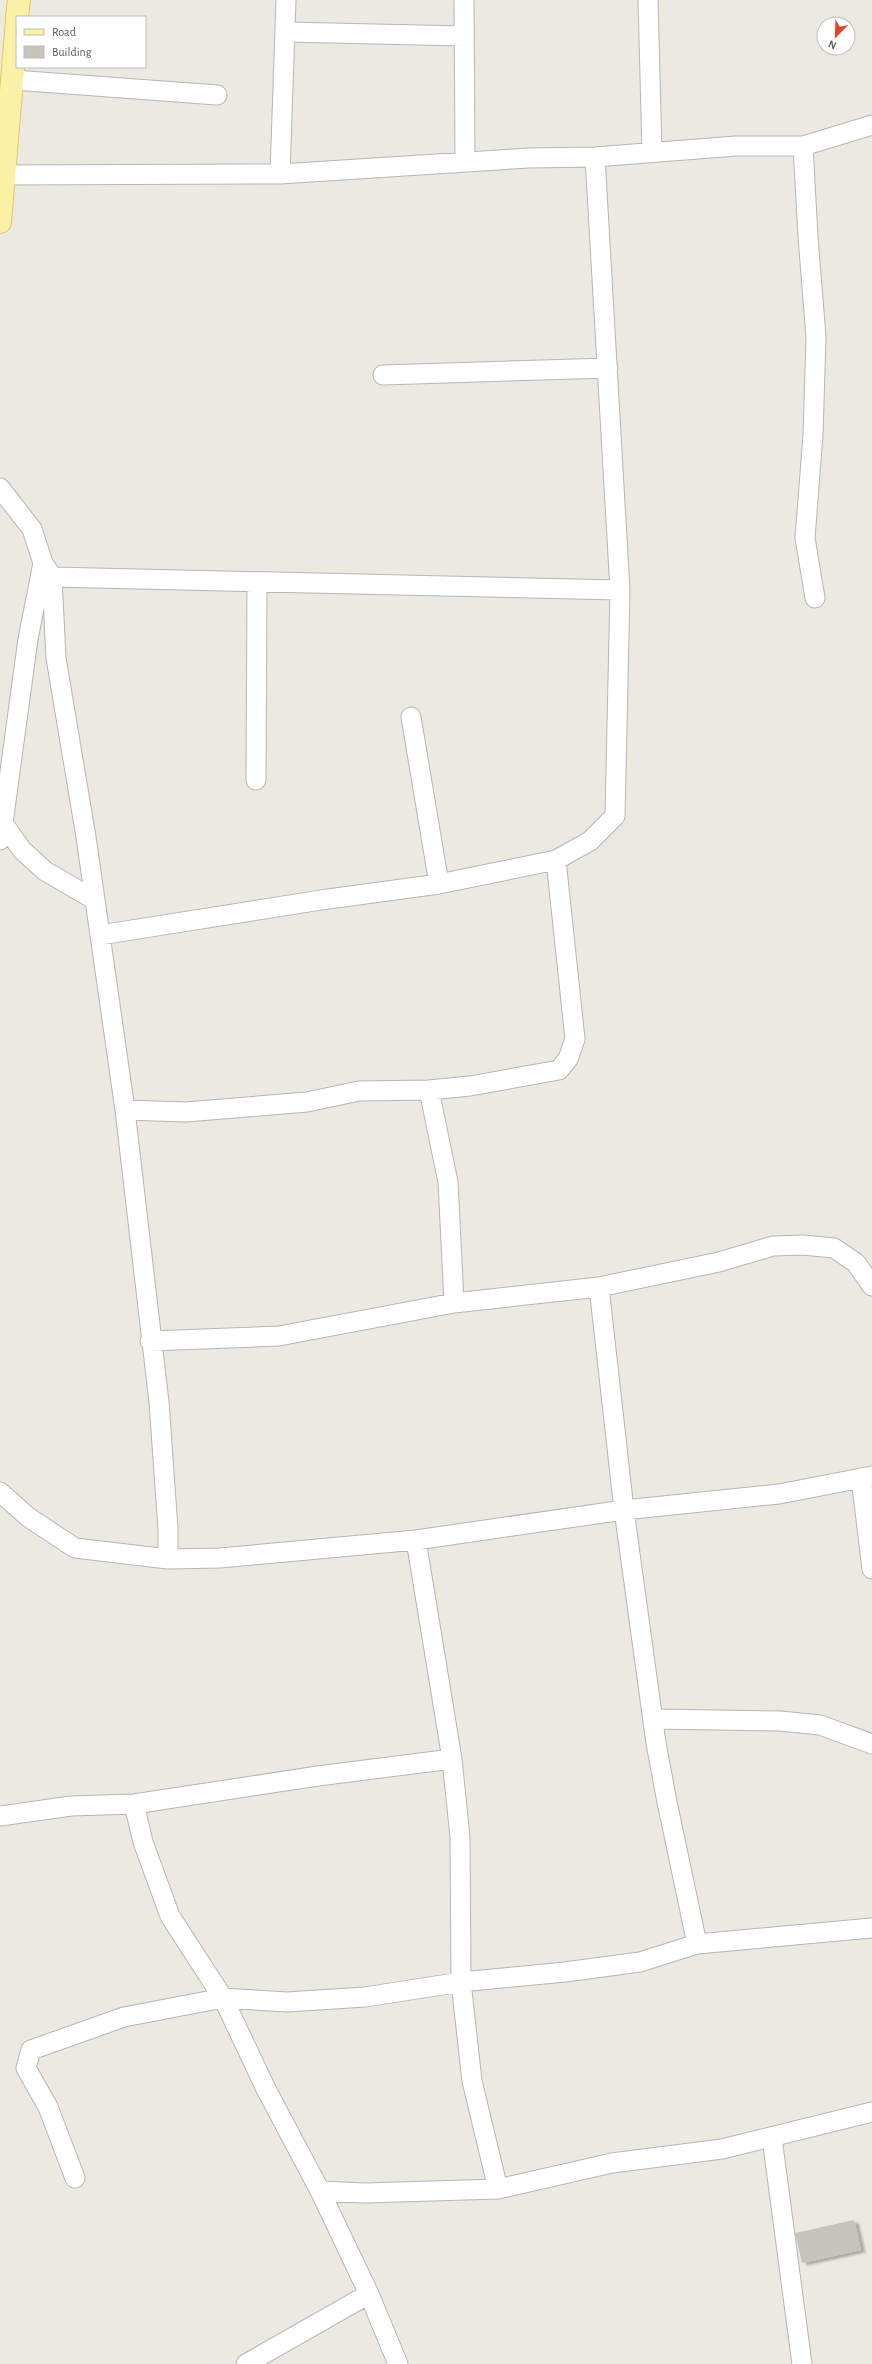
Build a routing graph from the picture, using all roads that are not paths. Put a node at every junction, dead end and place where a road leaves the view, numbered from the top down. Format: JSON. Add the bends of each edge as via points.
{"nodes":[{"id":1,"x":19,"y":0,"type":"edge"},
{"id":2,"x":286,"y":0,"type":"edge"},
{"id":3,"x":464,"y":0,"type":"edge"},
{"id":4,"x":648,"y":0,"type":"edge"},
{"id":5,"x":18,"y":16,"type":"edge"},
{"id":6,"x":286,"y":32,"type":"junction"},
{"id":7,"x":464,"y":36,"type":"junction"},
{"id":8,"x":16,"y":41,"type":"edge"},
{"id":9,"x":14,"y":80,"type":"junction"},
{"id":10,"x":217,"y":95,"type":"dead end"},
{"id":11,"x":872,"y":125,"type":"edge"},
{"id":12,"x":803,"y":146,"type":"junction"},
{"id":13,"x":652,"y":152,"type":"junction"},
{"id":14,"x":595,"y":157,"type":"junction"},
{"id":15,"x":465,"y":161,"type":"junction"},
{"id":16,"x":280,"y":174,"type":"junction"},
{"id":17,"x":4,"y":175,"type":"junction"},
{"id":18,"x":0,"y":222,"type":"edge"},
{"id":19,"x":608,"y":368,"type":"junction"},
{"id":20,"x":383,"y":376,"type":"dead end"},
{"id":21,"x":0,"y":488,"type":"edge"},
{"id":22,"x":47,"y":570,"type":"junction"},
{"id":23,"x":257,"y":583,"type":"junction"},
{"id":24,"x":620,"y":590,"type":"junction"},
{"id":25,"x":815,"y":598,"type":"dead end"},
{"id":26,"x":411,"y":716,"type":"dead end"},
{"id":27,"x":256,"y":780,"type":"dead end"},
{"id":28,"x":2,"y":832,"type":"edge"},
{"id":29,"x":556,"y":860,"type":"junction"},
{"id":30,"x":439,"y":884,"type":"junction"},
{"id":31,"x":95,"y":900,"type":"junction"},
{"id":32,"x":100,"y":935,"type":"junction"},
{"id":33,"x":429,"y":1090,"type":"junction"},
{"id":34,"x":125,"y":1110,"type":"junction"},
{"id":35,"x":872,"y":1286,"type":"edge"},
{"id":36,"x":599,"y":1287,"type":"junction"},
{"id":37,"x":454,"y":1303,"type":"junction"},
{"id":38,"x":150,"y":1341,"type":"junction"},
{"id":39,"x":866,"y":1477,"type":"edge"},
{"id":40,"x":0,"y":1492,"type":"edge"},
{"id":41,"x":624,"y":1510,"type":"junction"},
{"id":42,"x":416,"y":1540,"type":"junction"},
{"id":43,"x":168,"y":1559,"type":"junction"},
{"id":44,"x":872,"y":1569,"type":"edge"},
{"id":45,"x":653,"y":1719,"type":"junction"},
{"id":46,"x":872,"y":1744,"type":"edge"},
{"id":47,"x":452,"y":1759,"type":"junction"},
{"id":48,"x":134,"y":1804,"type":"junction"},
{"id":49,"x":0,"y":1816,"type":"edge"},
{"id":50,"x":872,"y":1928,"type":"edge"},
{"id":51,"x":698,"y":1944,"type":"junction"},
{"id":52,"x":461,"y":1982,"type":"junction"},
{"id":53,"x":223,"y":1998,"type":"junction"},
{"id":54,"x":872,"y":2112,"type":"edge"},
{"id":55,"x":772,"y":2138,"type":"junction"},
{"id":56,"x":75,"y":2178,"type":"dead end"},
{"id":57,"x":498,"y":2189,"type":"junction"},
{"id":58,"x":320,"y":2191,"type":"junction"},
{"id":59,"x":369,"y":2294,"type":"junction"},
{"id":60,"x":246,"y":2364,"type":"edge"},
{"id":61,"x":398,"y":2364,"type":"edge"},
{"id":62,"x":802,"y":2364,"type":"edge"}],
"edges":[{"from":1,"to":5,"type":"main road"},
{"from":2,"to":6,"type":"street"},
{"from":3,"to":7,"type":"street"},
{"from":4,"to":13,"type":"street"},
{"from":6,"to":7,"type":"street"},
{"from":6,"to":16,"type":"street"},
{"from":7,"to":15,"type":"street"},
{"from":8,"to":9,"type":"main road"},
{"from":9,"to":10,"type":"street"},
{"from":9,"to":17,"type":"main road"},
{"from":11,"to":12,"type":"street"},
{"from":12,"to":13,"type":"street","via":[[736,146]]},
{"from":12,"to":25,"type":"street","via":[[816,337],[813,435],[805,538]]},
{"from":13,"to":14,"type":"street"},
{"from":14,"to":15,"type":"street"},
{"from":14,"to":19,"type":"street"},
{"from":15,"to":16,"type":"street"},
{"from":16,"to":17,"type":"street"},
{"from":17,"to":18,"type":"main road"},
{"from":19,"to":20,"type":"street"},
{"from":19,"to":24,"type":"street"},
{"from":21,"to":22,"type":"street","via":[[32,529]]},
{"from":22,"to":23,"type":"street"},
{"from":22,"to":28,"type":"street","via":[[28,639]]},
{"from":22,"to":31,"type":"street","via":[[56,658]]},
{"from":23,"to":24,"type":"street"},
{"from":23,"to":27,"type":"street"},
{"from":24,"to":29,"type":"street","via":[[615,816],[590,841]]},
{"from":26,"to":30,"type":"street"},
{"from":28,"to":31,"type":"street","via":[[45,871]]},
{"from":29,"to":30,"type":"street"},
{"from":29,"to":33,"type":"street","via":[[575,1039],[568,1059],[559,1070],[470,1086]]},
{"from":30,"to":32,"type":"street"},
{"from":31,"to":32,"type":"street"},
{"from":32,"to":34,"type":"street"},
{"from":33,"to":34,"type":"street","via":[[359,1091],[307,1102],[186,1112]]},
{"from":33,"to":37,"type":"street","via":[[448,1182]]},
{"from":34,"to":38,"type":"street"},
{"from":35,"to":36,"type":"street","via":[[856,1263],[834,1248],[803,1244],[773,1246],[719,1262]]},
{"from":36,"to":37,"type":"street"},
{"from":36,"to":41,"type":"street"},
{"from":37,"to":38,"type":"street","via":[[279,1336]]},
{"from":38,"to":43,"type":"street","via":[[159,1402]]},
{"from":39,"to":41,"type":"street","via":[[779,1494]]},
{"from":39,"to":44,"type":"street"},
{"from":40,"to":43,"type":"street","via":[[28,1517],[75,1548]]},
{"from":41,"to":42,"type":"street"},
{"from":41,"to":45,"type":"street"},
{"from":42,"to":43,"type":"street","via":[[220,1558]]},
{"from":42,"to":47,"type":"street"},
{"from":45,"to":46,"type":"street","via":[[780,1721],[820,1725]]},
{"from":45,"to":51,"type":"street","via":[[667,1802]]},
{"from":47,"to":48,"type":"street"},
{"from":47,"to":52,"type":"street","via":[[460,1837]]},
{"from":48,"to":49,"type":"street","via":[[71,1806]]},
{"from":48,"to":53,"type":"street","via":[[143,1842],[170,1916]]},
{"from":50,"to":51,"type":"street"},
{"from":51,"to":52,"type":"street","via":[[640,1962]]},
{"from":52,"to":53,"type":"street","via":[[341,1998],[287,2002]]},
{"from":52,"to":57,"type":"street","via":[[472,2081]]},
{"from":53,"to":56,"type":"street","via":[[124,2018],[30,2050],[26,2068],[48,2107]]},
{"from":53,"to":58,"type":"street","via":[[266,2089]]},
{"from":54,"to":55,"type":"street"},
{"from":55,"to":57,"type":"street","via":[[722,2149],[612,2163]]},
{"from":55,"to":62,"type":"street"},
{"from":57,"to":58,"type":"street","via":[[365,2193]]},
{"from":58,"to":59,"type":"street"},
{"from":59,"to":60,"type":"street"},
{"from":59,"to":61,"type":"street"}]}
